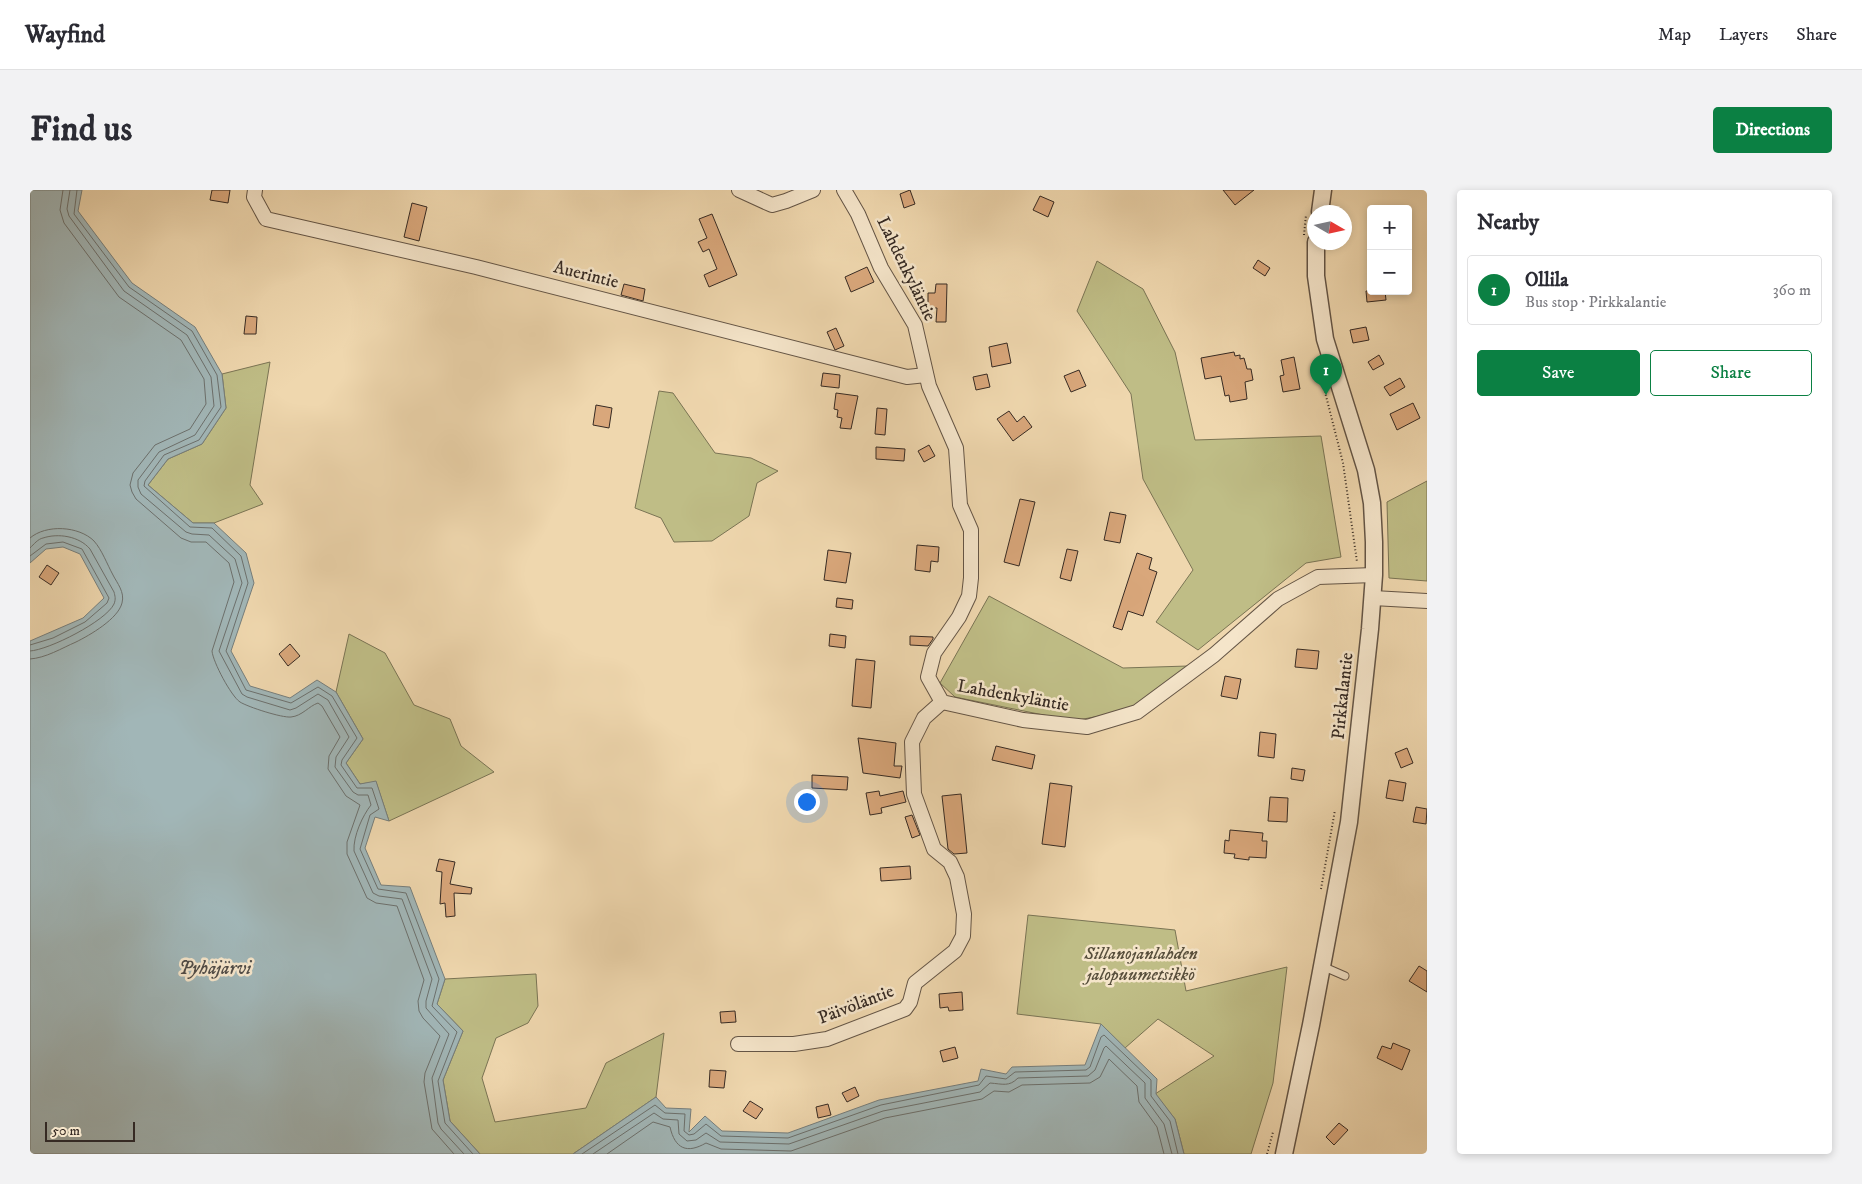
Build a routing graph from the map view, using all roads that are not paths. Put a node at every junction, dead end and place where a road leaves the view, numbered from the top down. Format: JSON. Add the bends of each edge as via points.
{"nodes":[{"id":1,"x":255,"y":190,"type":"edge"},
{"id":2,"x":739,"y":190,"type":"edge"},
{"id":3,"x":812,"y":190,"type":"edge"},
{"id":4,"x":844,"y":190,"type":"edge"},
{"id":5,"x":1323,"y":190,"type":"edge"},
{"id":6,"x":1316,"y":205,"type":"edge"},
{"id":7,"x":1312,"y":250,"type":"edge"},
{"id":8,"x":926,"y":375,"type":"junction"},
{"id":9,"x":1366,"y":574,"type":"junction"},
{"id":10,"x":1373,"y":598,"type":"junction"},
{"id":11,"x":1427,"y":601,"type":"edge"},
{"id":12,"x":942,"y":702,"type":"junction"},
{"id":13,"x":1321,"y":966,"type":"junction"},
{"id":14,"x":1345,"y":976,"type":"dead end"},
{"id":15,"x":738,"y":1044,"type":"dead end"},
{"id":16,"x":1284,"y":1154,"type":"edge"}],
"edges":[{"from":1,"to":8,"type":"street","name":"Auerintie","via":[[254,197],[266,219],[476,267],[907,378]]},
{"from":2,"to":3,"type":"street","via":[[772,205]]},
{"from":4,"to":8,"type":"street","name":"Lahdenkyläntie","via":[[881,268],[915,325]]},
{"from":5,"to":6,"type":"street"},
{"from":7,"to":9,"type":"street","name":"Pirkkalantie","via":[[1325,339],[1366,470],[1372,504],[1374,542]]},
{"from":8,"to":12,"type":"street","name":"Lahdenkyläntie","via":[[956,448],[960,505],[971,530],[969,596],[934,653],[928,677]]},
{"from":9,"to":10,"type":"street","name":"Pirkkalantie"},
{"from":9,"to":12,"type":"street","name":"Lahdenkyläntie","via":[[1318,577],[1278,599],[1214,655],[1137,712],[1086,727],[1023,720]]},
{"from":10,"to":11,"type":"street"},
{"from":10,"to":13,"type":"street","name":"Pirkkalantie","via":[[1349,822]]},
{"from":12,"to":15,"type":"street","name":"Päivöläntie","via":[[924,718],[912,742],[914,794],[934,850],[950,862],[957,877],[964,914],[963,936],[956,951],[915,983],[905,1009],[827,1039],[794,1044]]},
{"from":13,"to":14,"type":"lane"},
{"from":13,"to":16,"type":"street","name":"Pirkkalantie"}]}
